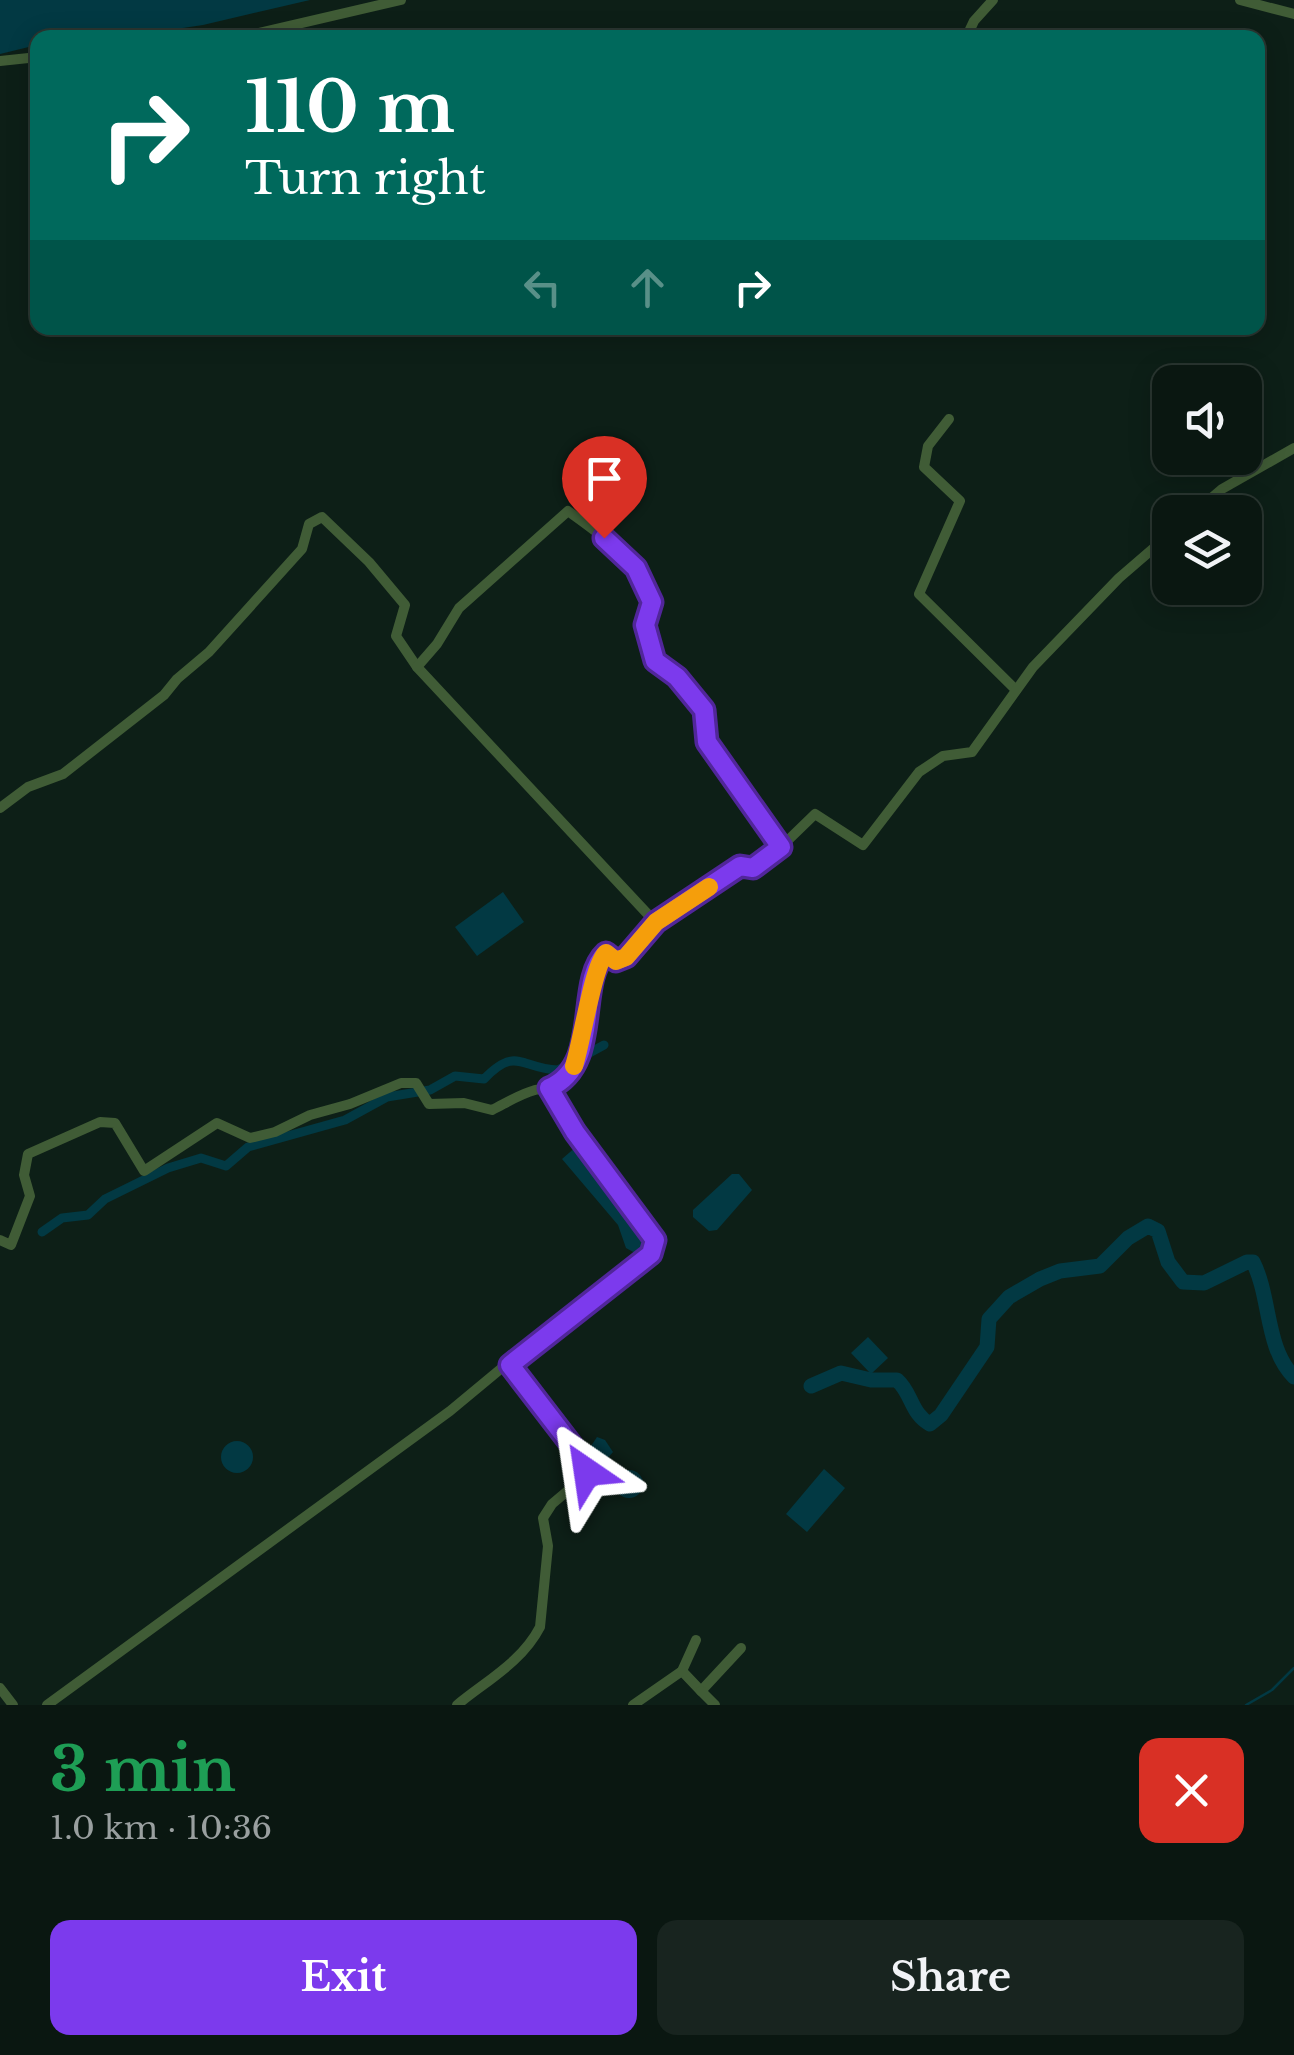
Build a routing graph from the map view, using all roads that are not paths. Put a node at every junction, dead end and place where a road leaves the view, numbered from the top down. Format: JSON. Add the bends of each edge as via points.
{"nodes":[{"id":1,"x":401,"y":0,"type":"edge"},
{"id":2,"x":993,"y":0,"type":"edge"},
{"id":3,"x":1240,"y":0,"type":"edge"},
{"id":4,"x":1294,"y":14,"type":"edge"},
{"id":5,"x":272,"y":30,"type":"edge"},
{"id":6,"x":970,"y":30,"type":"edge"},
{"id":7,"x":30,"y":58,"type":"edge"},
{"id":8,"x":0,"y":61,"type":"edge"},
{"id":9,"x":949,"y":419,"type":"dead end"},
{"id":10,"x":1294,"y":448,"type":"edge"},
{"id":11,"x":1215,"y":495,"type":"edge"},
{"id":12,"x":1152,"y":550,"type":"edge"},
{"id":13,"x":418,"y":667,"type":"junction"},
{"id":14,"x":1016,"y":690,"type":"junction"},
{"id":15,"x":0,"y":808,"type":"edge"},
{"id":16,"x":781,"y":847,"type":"junction"},
{"id":17,"x":656,"y":922,"type":"junction"},
{"id":18,"x":549,"y":1088,"type":"junction"},
{"id":19,"x":0,"y":1240,"type":"edge"},
{"id":20,"x":510,"y":1365,"type":"junction"},
{"id":21,"x":696,"y":1640,"type":"dead end"},
{"id":22,"x":741,"y":1648,"type":"dead end"},
{"id":23,"x":682,"y":1670,"type":"junction"},
{"id":24,"x":0,"y":1688,"type":"edge"},
{"id":25,"x":701,"y":1691,"type":"junction"},
{"id":26,"x":13,"y":1705,"type":"edge"},
{"id":27,"x":47,"y":1705,"type":"edge"},
{"id":28,"x":457,"y":1705,"type":"edge"},
{"id":29,"x":633,"y":1705,"type":"edge"},
{"id":30,"x":714,"y":1705,"type":"edge"}],
"edges":[{"from":1,"to":5,"type":"street"},
{"from":2,"to":6,"type":"street"},
{"from":3,"to":4,"type":"street"},
{"from":7,"to":8,"type":"street"},
{"from":9,"to":14,"type":"street","via":[[928,446],[924,467],[960,501],[920,594]]},
{"from":10,"to":11,"type":"street"},
{"from":12,"to":14,"type":"street"},
{"from":13,"to":15,"type":"street","via":[[396,636],[406,605],[322,517],[309,524],[302,549],[164,695],[63,774],[28,787]]},
{"from":13,"to":16,"type":"street","via":[[459,608],[568,511],[636,568],[652,602],[645,625],[655,661],[704,710],[707,742]]},
{"from":13,"to":17,"type":"street"},
{"from":14,"to":16,"type":"street","via":[[972,752],[943,756],[919,772],[863,845],[815,814]]},
{"from":16,"to":17,"type":"street"},
{"from":17,"to":18,"type":"street","via":[[626,957],[616,961],[606,953],[597,962],[573,1070]]},
{"from":18,"to":19,"type":"street","via":[[492,1110],[433,1104],[414,1082],[401,1082],[250,1138],[217,1123],[144,1171],[115,1123],[100,1122],[28,1154],[30,1196],[11,1245]]},
{"from":18,"to":20,"type":"street","via":[[655,1246]]},
{"from":20,"to":27,"type":"street"},
{"from":20,"to":28,"type":"street","via":[[588,1468],[543,1518],[547,1558],[540,1627],[509,1665]]},
{"from":21,"to":23,"type":"street"},
{"from":22,"to":25,"type":"street"},
{"from":23,"to":25,"type":"street"},
{"from":23,"to":29,"type":"street"},
{"from":24,"to":26,"type":"street"},
{"from":25,"to":30,"type":"street"}]}
